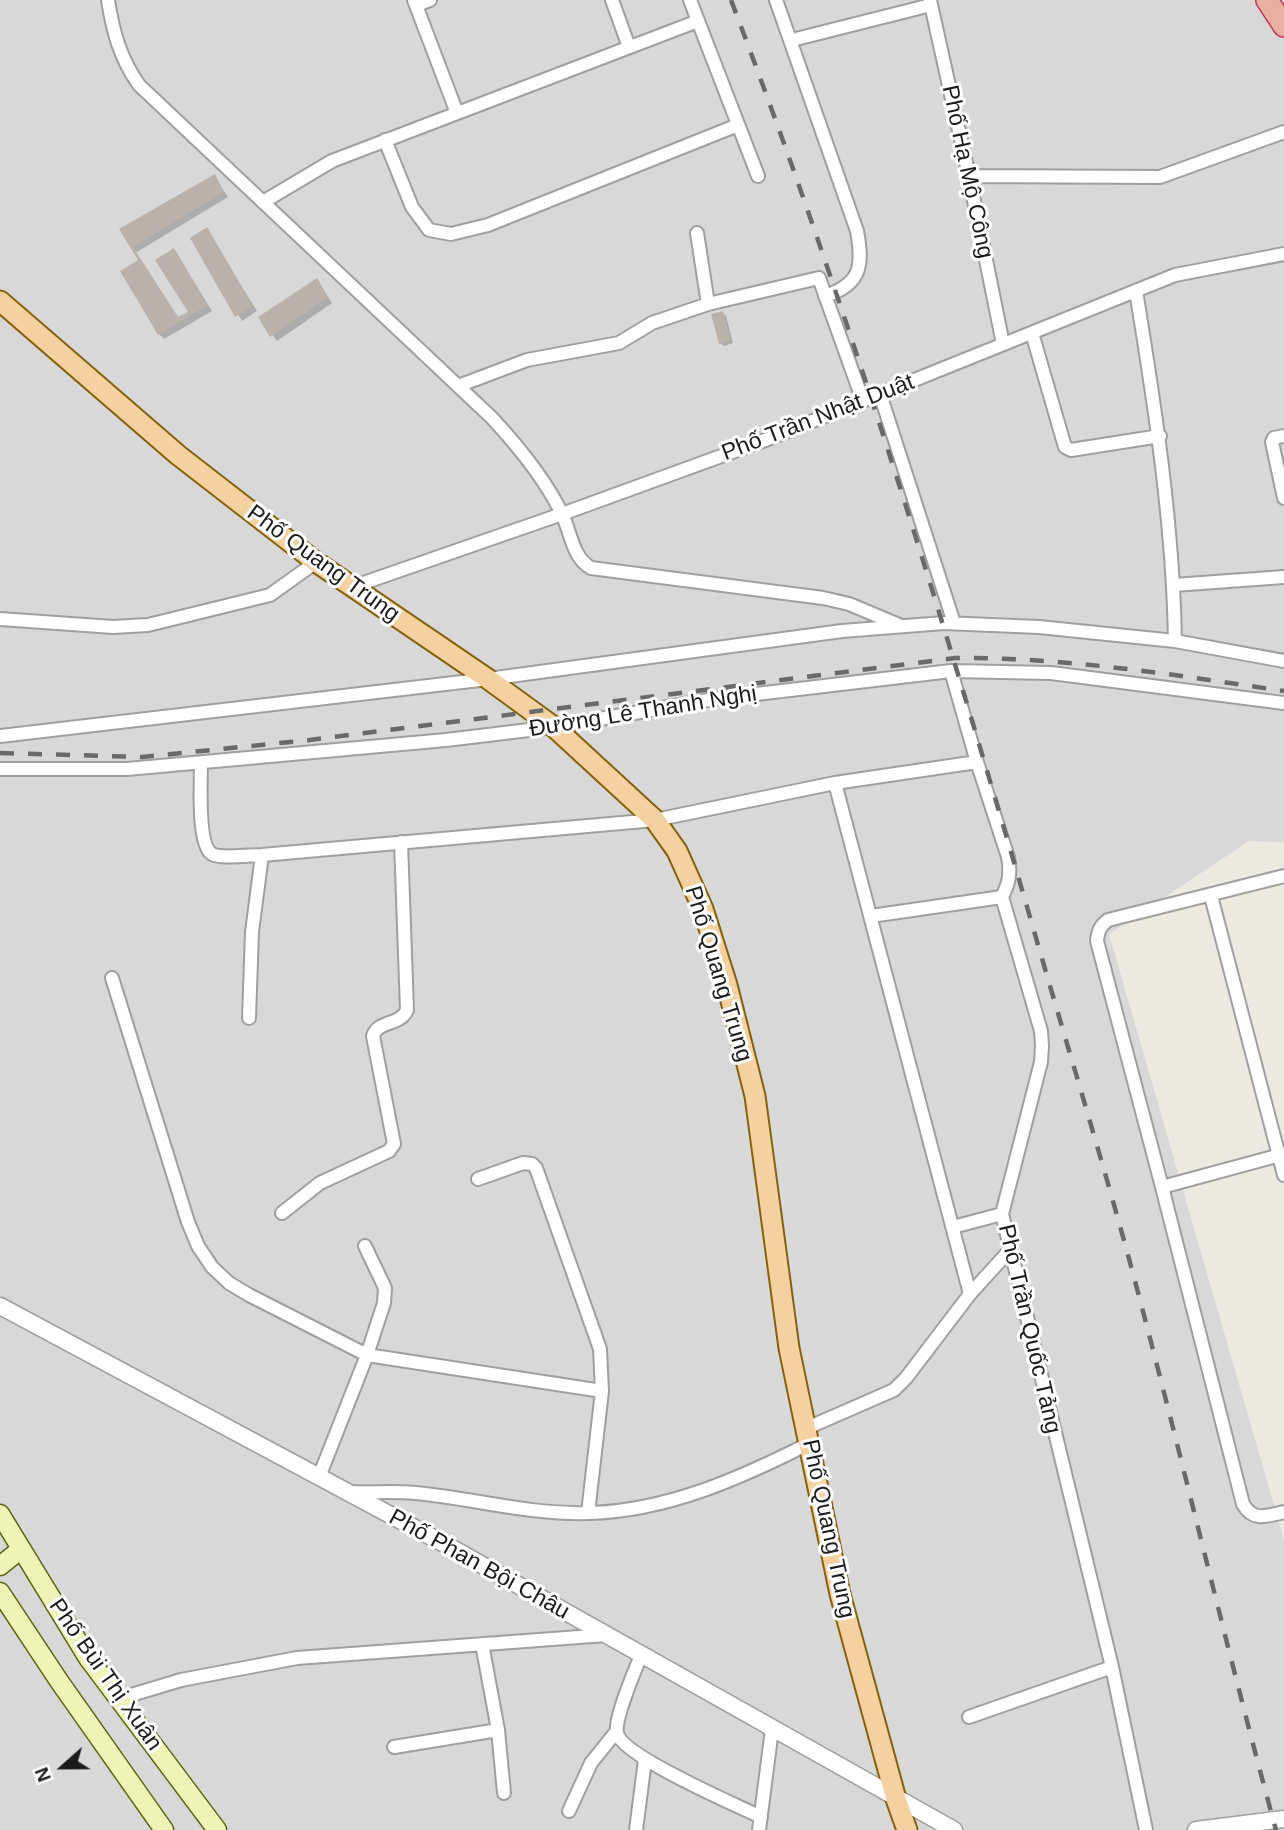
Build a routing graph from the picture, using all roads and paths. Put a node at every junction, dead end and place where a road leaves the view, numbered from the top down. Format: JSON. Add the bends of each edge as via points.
{"nodes":[{"id":1,"x":108,"y":0,"type":"edge"},
{"id":2,"x":430,"y":0,"type":"edge"},
{"id":3,"x":612,"y":0,"type":"edge"},
{"id":4,"x":690,"y":0,"type":"edge"},
{"id":5,"x":776,"y":0,"type":"edge"},
{"id":6,"x":1267,"y":0,"type":"edge"},
{"id":7,"x":415,"y":3,"type":"edge"},
{"id":8,"x":931,"y":3,"type":"edge"},
{"id":9,"x":698,"y":21,"type":"junction"},
{"id":10,"x":1284,"y":26,"type":"edge"},
{"id":11,"x":792,"y":40,"type":"junction"},
{"id":12,"x":629,"y":47,"type":"junction"},
{"id":13,"x":457,"y":113,"type":"junction"},
{"id":14,"x":738,"y":125,"type":"junction"},
{"id":15,"x":1284,"y":132,"type":"edge"},
{"id":16,"x":385,"y":140,"type":"junction"},
{"id":17,"x":758,"y":176,"type":"dead end"},
{"id":18,"x":969,"y":176,"type":"junction"},
{"id":19,"x":263,"y":202,"type":"junction"},
{"id":20,"x":697,"y":233,"type":"dead end"},
{"id":21,"x":1284,"y":254,"type":"edge"},
{"id":22,"x":1136,"y":291,"type":"junction"},
{"id":23,"x":825,"y":296,"type":"junction"},
{"id":24,"x":0,"y":301,"type":"edge"},
{"id":25,"x":708,"y":304,"type":"junction"},
{"id":26,"x":1032,"y":333,"type":"junction"},
{"id":27,"x":1003,"y":345,"type":"junction"},
{"id":28,"x":458,"y":386,"type":"junction"},
{"id":29,"x":880,"y":394,"type":"junction"},
{"id":30,"x":863,"y":401,"type":"junction"},
{"id":31,"x":1160,"y":436,"type":"junction"},
{"id":32,"x":1284,"y":436,"type":"edge"},
{"id":33,"x":1284,"y":493,"type":"edge"},
{"id":34,"x":562,"y":514,"type":"junction"},
{"id":35,"x":316,"y":562,"type":"junction"},
{"id":36,"x":1284,"y":577,"type":"edge"},
{"id":37,"x":1174,"y":585,"type":"junction"},
{"id":38,"x":352,"y":587,"type":"junction"},
{"id":39,"x":0,"y":619,"type":"edge"},
{"id":40,"x":954,"y":623,"type":"junction"},
{"id":41,"x":900,"y":626,"type":"junction"},
{"id":42,"x":1175,"y":641,"type":"junction"},
{"id":43,"x":1284,"y":660,"type":"edge"},
{"id":44,"x":951,"y":671,"type":"junction"},
{"id":45,"x":488,"y":679,"type":"junction"},
{"id":46,"x":1284,"y":703,"type":"edge"},
{"id":47,"x":554,"y":727,"type":"junction"},
{"id":48,"x":0,"y":736,"type":"edge"},
{"id":49,"x":976,"y":762,"type":"junction"},
{"id":50,"x":201,"y":763,"type":"junction"},
{"id":51,"x":0,"y":769,"type":"edge"},
{"id":52,"x":835,"y":783,"type":"junction"},
{"id":53,"x":655,"y":820,"type":"junction"},
{"id":54,"x":401,"y":842,"type":"junction"},
{"id":55,"x":262,"y":855,"type":"junction"},
{"id":56,"x":1284,"y":876,"type":"edge"},
{"id":57,"x":1211,"y":896,"type":"junction"},
{"id":58,"x":1002,"y":897,"type":"junction"},
{"id":59,"x":871,"y":916,"type":"junction"},
{"id":60,"x":112,"y":978,"type":"dead end"},
{"id":61,"x":249,"y":1018,"type":"dead end"},
{"id":62,"x":1281,"y":1155,"type":"edge"},
{"id":63,"x":1284,"y":1175,"type":"edge"},
{"id":64,"x":478,"y":1179,"type":"dead end"},
{"id":65,"x":1163,"y":1186,"type":"junction"},
{"id":66,"x":282,"y":1213,"type":"dead end"},
{"id":67,"x":1002,"y":1214,"type":"junction"},
{"id":68,"x":953,"y":1227,"type":"junction"},
{"id":69,"x":365,"y":1246,"type":"dead end"},
{"id":70,"x":1009,"y":1251,"type":"junction"},
{"id":71,"x":970,"y":1294,"type":"junction"},
{"id":72,"x":0,"y":1306,"type":"edge"},
{"id":73,"x":367,"y":1355,"type":"junction"},
{"id":74,"x":602,"y":1391,"type":"junction"},
{"id":75,"x":808,"y":1436,"type":"junction"},
{"id":76,"x":319,"y":1477,"type":"junction"},
{"id":77,"x":347,"y":1492,"type":"junction"},
{"id":78,"x":1284,"y":1512,"type":"edge"},
{"id":79,"x":588,"y":1513,"type":"junction"},
{"id":80,"x":0,"y":1514,"type":"edge"},
{"id":81,"x":21,"y":1549,"type":"junction"},
{"id":82,"x":0,"y":1566,"type":"edge"},
{"id":83,"x":0,"y":1592,"type":"edge"},
{"id":84,"x":606,"y":1635,"type":"junction"},
{"id":85,"x":482,"y":1644,"type":"junction"},
{"id":86,"x":641,"y":1655,"type":"junction"},
{"id":87,"x":1112,"y":1667,"type":"junction"},
{"id":88,"x":118,"y":1699,"type":"junction"},
{"id":89,"x":969,"y":1717,"type":"dead end"},
{"id":90,"x":772,"y":1729,"type":"junction"},
{"id":91,"x":498,"y":1730,"type":"junction"},
{"id":92,"x":616,"y":1732,"type":"junction"},
{"id":93,"x":394,"y":1747,"type":"dead end"},
{"id":94,"x":645,"y":1760,"type":"junction"},
{"id":95,"x":504,"y":1793,"type":"dead end"},
{"id":96,"x":896,"y":1799,"type":"junction"},
{"id":97,"x":569,"y":1811,"type":"dead end"},
{"id":98,"x":1284,"y":1819,"type":"edge"},
{"id":99,"x":760,"y":1824,"type":"edge"},
{"id":100,"x":164,"y":1830,"type":"edge"},
{"id":101,"x":217,"y":1830,"type":"edge"},
{"id":102,"x":636,"y":1830,"type":"edge"},
{"id":103,"x":907,"y":1830,"type":"edge"},
{"id":104,"x":954,"y":1830,"type":"edge"},
{"id":105,"x":1146,"y":1830,"type":"edge"},
{"id":106,"x":1196,"y":1830,"type":"edge"}],
"edges":[{"from":1,"to":19,"type":"street","via":[[116,41],[139,85]]},
{"from":2,"to":7,"type":"street"},
{"from":3,"to":12,"type":"street"},
{"from":4,"to":9,"type":"street"},
{"from":5,"to":11,"type":"street"},
{"from":6,"to":10,"type":"highway"},
{"from":7,"to":13,"type":"street"},
{"from":8,"to":11,"type":"street"},
{"from":8,"to":18,"type":"street","name":"Phố Hạ Mộ Công"},
{"from":9,"to":12,"type":"street"},
{"from":9,"to":14,"type":"street"},
{"from":11,"to":23,"type":"street","via":[[860,248],[855,278]]},
{"from":12,"to":13,"type":"street"},
{"from":13,"to":16,"type":"street"},
{"from":14,"to":16,"type":"street","via":[[488,225],[451,234],[429,230],[412,207]]},
{"from":14,"to":17,"type":"street"},
{"from":15,"to":18,"type":"street","via":[[1160,177]]},
{"from":16,"to":19,"type":"street","via":[[332,161]]},
{"from":18,"to":27,"type":"street","name":"Phố Hạ Mộ Công"},
{"from":19,"to":28,"type":"street"},
{"from":20,"to":25,"type":"street"},
{"from":21,"to":22,"type":"street","name":"Phố Trần Nhật Duật","via":[[1175,275]]},
{"from":22,"to":26,"type":"street","name":"Phố Trần Nhật Duật"},
{"from":22,"to":31,"type":"street"},
{"from":23,"to":25,"type":"street","via":[[819,278]]},
{"from":23,"to":30,"type":"street"},
{"from":24,"to":35,"type":"main road","name":"Phố Quang Trung","via":[[178,455]]},
{"from":25,"to":28,"type":"street","via":[[652,323],[619,343],[527,360]]},
{"from":26,"to":27,"type":"street","name":"Phố Trần Nhật Duật"},
{"from":26,"to":31,"type":"street","via":[[1065,447],[1071,450]]},
{"from":27,"to":29,"type":"street","name":"Phố Trần Nhật Duật"},
{"from":28,"to":34,"type":"street","via":[[508,436]]},
{"from":29,"to":30,"type":"street","name":"Phố Trần Nhật Duật"},
{"from":29,"to":40,"type":"street"},
{"from":30,"to":34,"type":"street","name":"Phố Trần Nhật Duật"},
{"from":31,"to":37,"type":"street"},
{"from":32,"to":33,"type":"street","via":[[1272,442]]},
{"from":34,"to":38,"type":"street","name":"Phố Trần Nhật Duật"},
{"from":34,"to":41,"type":"street","via":[[578,558],[591,568],[823,598]]},
{"from":35,"to":38,"type":"main road","name":"Phố Quang Trung"},
{"from":35,"to":39,"type":"street","via":[[270,595],[148,625]]},
{"from":36,"to":37,"type":"street"},
{"from":37,"to":42,"type":"street"},
{"from":38,"to":45,"type":"main road","name":"Phố Quang Trung"},
{"from":40,"to":41,"type":"street"},
{"from":40,"to":42,"type":"street"},
{"from":41,"to":45,"type":"street"},
{"from":42,"to":43,"type":"street"},
{"from":44,"to":46,"type":"street","name":"Đường Lê Thanh Nghị","via":[[1051,673]]},
{"from":44,"to":47,"type":"street","name":"Đường Lê Thanh Nghị","via":[[715,699]]},
{"from":44,"to":49,"type":"street","name":"Phố Trần Quốc Tảng"},
{"from":45,"to":47,"type":"main road","name":"Phố Quang Trung"},
{"from":45,"to":48,"type":"street"},
{"from":47,"to":50,"type":"street","name":"Đường Lê Thanh Nghị"},
{"from":47,"to":53,"type":"main road","name":"Phố Quang Trung"},
{"from":49,"to":52,"type":"street"},
{"from":49,"to":58,"type":"street","name":"Phố Trần Quốc Tảng","via":[[1008,857],[1009,884]]},
{"from":50,"to":51,"type":"street","name":"Đường Lê Thanh Nghị","via":[[127,769]]},
{"from":50,"to":55,"type":"street","via":[[203,838],[208,850],[217,855]]},
{"from":52,"to":53,"type":"street"},
{"from":52,"to":59,"type":"street"},
{"from":53,"to":54,"type":"street"},
{"from":53,"to":75,"type":"main road","name":"Phố Quang Trung","via":[[677,851],[703,909],[755,1096],[789,1348]]},
{"from":54,"to":55,"type":"street"},
{"from":54,"to":66,"type":"street","via":[[407,1010],[401,1018],[379,1027],[373,1037],[394,1144],[320,1183]]},
{"from":55,"to":61,"type":"street"},
{"from":56,"to":57,"type":"street"},
{"from":57,"to":62,"type":"street"},
{"from":57,"to":65,"type":"street","via":[[1108,920],[1098,932]]},
{"from":58,"to":59,"type":"street"},
{"from":58,"to":67,"type":"street","name":"Phố Trần Quốc Tảng","via":[[1042,1046]]},
{"from":59,"to":68,"type":"street"},
{"from":60,"to":73,"type":"street","via":[[188,1222],[212,1267],[248,1295]]},
{"from":62,"to":63,"type":"street"},
{"from":62,"to":65,"type":"street"},
{"from":64,"to":74,"type":"street","via":[[523,1163],[536,1168],[596,1331]]},
{"from":65,"to":78,"type":"street","via":[[1243,1504],[1254,1517]]},
{"from":67,"to":68,"type":"street"},
{"from":67,"to":70,"type":"street","name":"Phố Trần Quốc Tảng"},
{"from":68,"to":71,"type":"street"},
{"from":69,"to":73,"type":"street","via":[[385,1288]]},
{"from":70,"to":71,"type":"street"},
{"from":70,"to":87,"type":"street","name":"Phố Trần Quốc Tảng"},
{"from":71,"to":75,"type":"street","via":[[894,1390]]},
{"from":72,"to":76,"type":"street","name":"Phố Phan Bội Châu"},
{"from":73,"to":74,"type":"street"},
{"from":73,"to":76,"type":"street"},
{"from":74,"to":79,"type":"street"},
{"from":75,"to":79,"type":"street","via":[[736,1477],[679,1499]]},
{"from":75,"to":96,"type":"main road","name":"Phố Quang Trung","via":[[840,1594]]},
{"from":76,"to":77,"type":"street","name":"Phố Phan Bội Châu"},
{"from":77,"to":79,"type":"street","via":[[415,1493]]},
{"from":77,"to":84,"type":"street","name":"Phố Phan Bội Châu"},
{"from":80,"to":81,"type":"main road","name":"Phố Bùi Thị Xuân"},
{"from":81,"to":82,"type":"main road"},
{"from":81,"to":88,"type":"main road","name":"Phố Bùi Thị Xuân"},
{"from":83,"to":100,"type":"main road"},
{"from":84,"to":85,"type":"street"},
{"from":84,"to":86,"type":"street","name":"Phố Phan Bội Châu"},
{"from":85,"to":88,"type":"street","via":[[297,1658]]},
{"from":85,"to":91,"type":"street"},
{"from":86,"to":90,"type":"street","name":"Phố Phan Bội Châu"},
{"from":86,"to":92,"type":"street"},
{"from":87,"to":89,"type":"street"},
{"from":87,"to":105,"type":"street","name":"Phố Trần Quốc Tảng"},
{"from":88,"to":101,"type":"main road","name":"Phố Bùi Thị Xuân"},
{"from":90,"to":96,"type":"street","name":"Phố Phan Bội Châu"},
{"from":90,"to":99,"type":"street"},
{"from":91,"to":93,"type":"street"},
{"from":91,"to":95,"type":"street"},
{"from":92,"to":94,"type":"street","via":[[622,1744]]},
{"from":92,"to":97,"type":"street","via":[[591,1763]]},
{"from":94,"to":99,"type":"street"},
{"from":94,"to":102,"type":"street"},
{"from":96,"to":103,"type":"main road","name":"Phố Quang Trung"},
{"from":96,"to":104,"type":"street","name":"Phố Phan Bội Châu"},
{"from":98,"to":106,"type":"street"}]}
